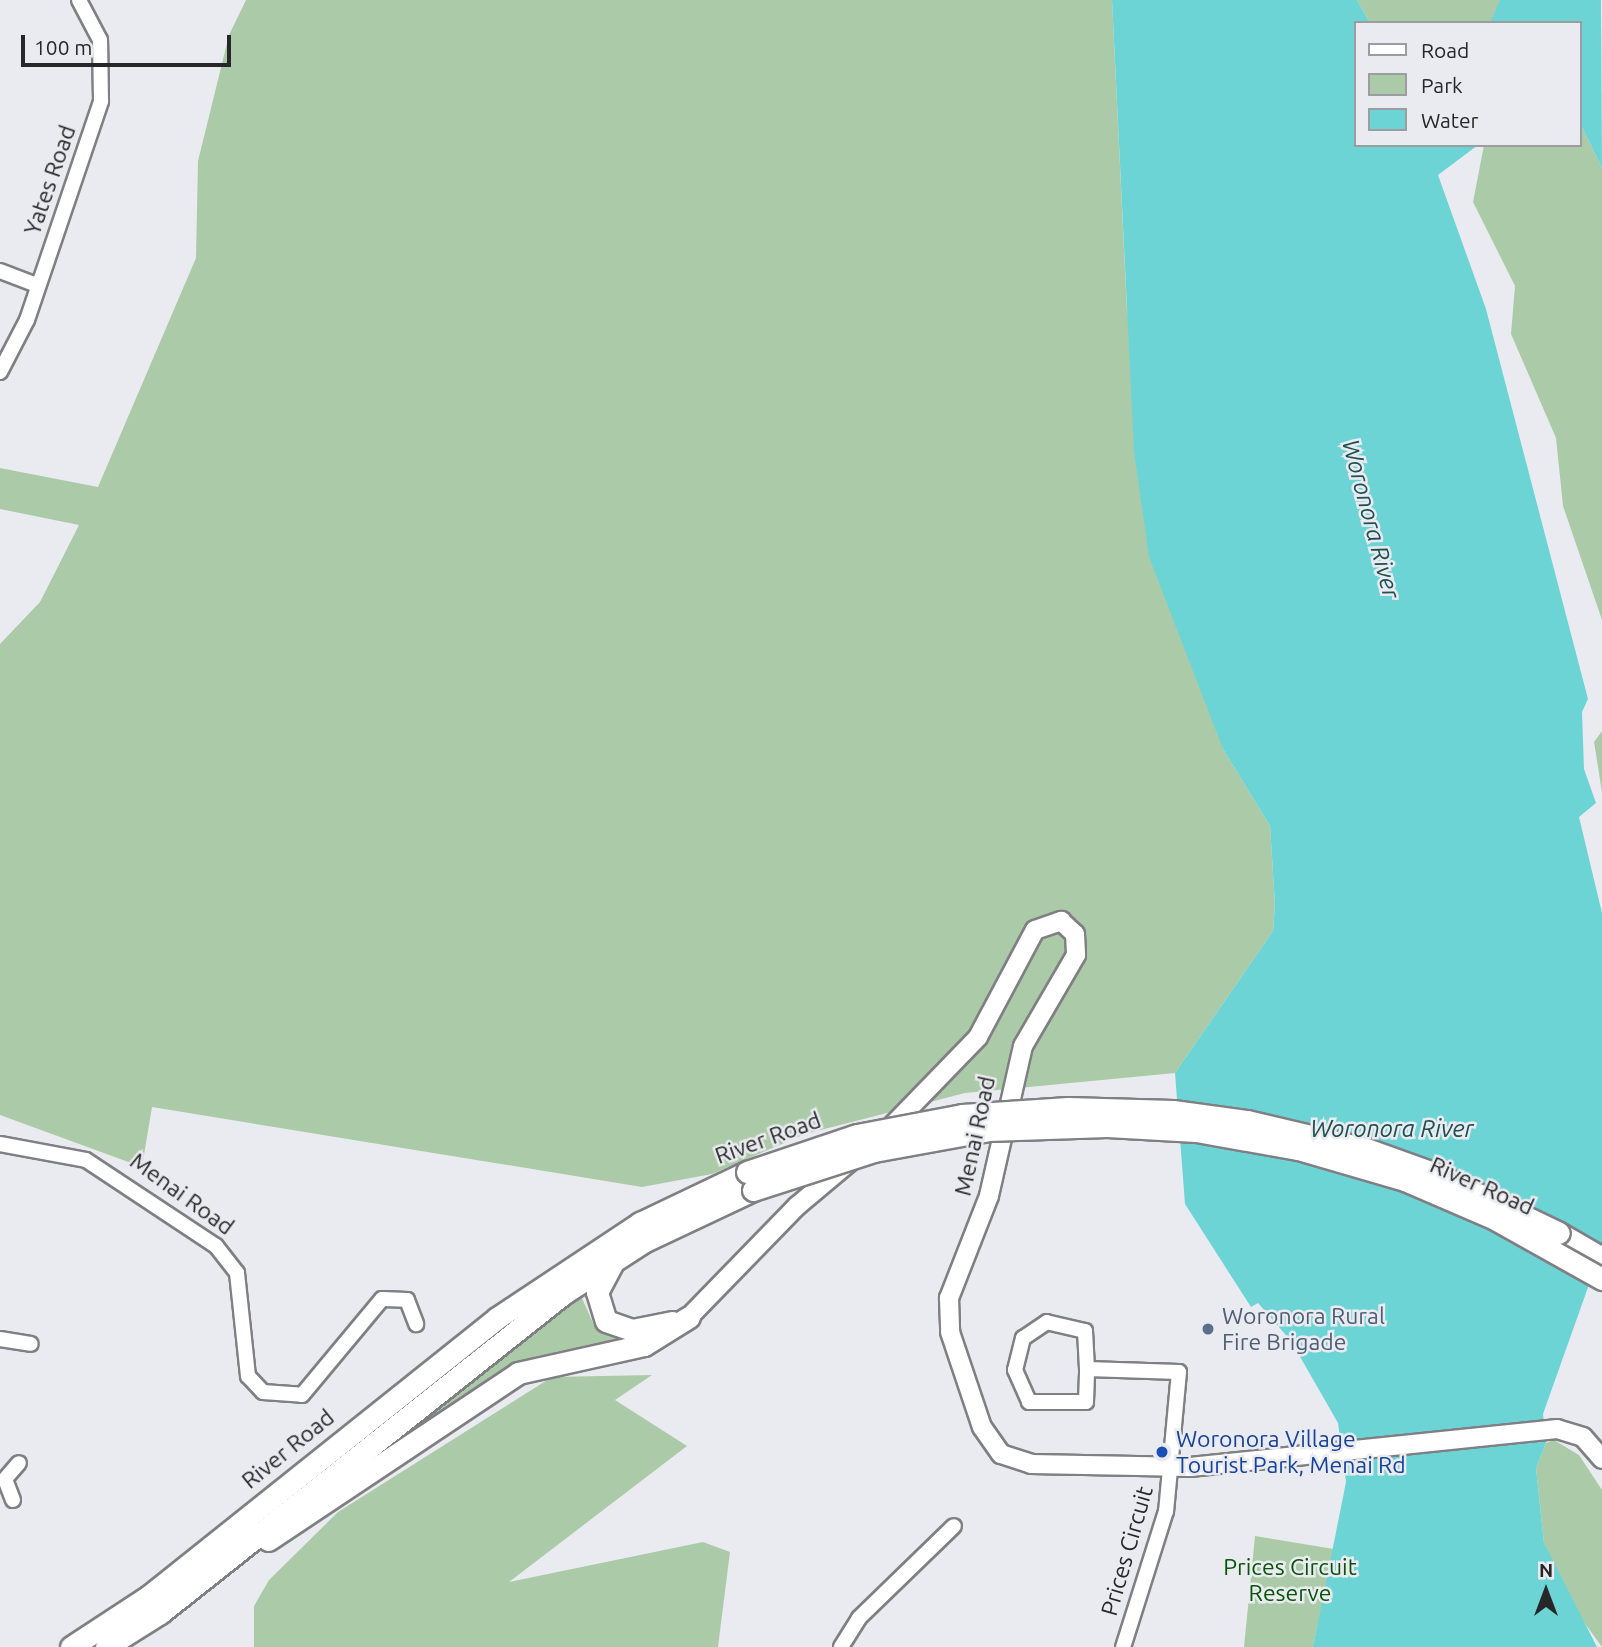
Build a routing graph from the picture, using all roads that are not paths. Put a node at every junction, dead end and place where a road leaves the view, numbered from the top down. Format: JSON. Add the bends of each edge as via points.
{"nodes":[{"id":1,"x":79,"y":0,"type":"edge"},
{"id":2,"x":0,"y":271,"type":"edge"},
{"id":3,"x":37,"y":285,"type":"junction"},
{"id":4,"x":0,"y":372,"type":"edge"},
{"id":5,"x":0,"y":1144,"type":"edge"},
{"id":6,"x":750,"y":1181,"type":"junction"},
{"id":7,"x":618,"y":1257,"type":"junction"},
{"id":8,"x":1602,"y":1258,"type":"edge"},
{"id":9,"x":1602,"y":1279,"type":"edge"},
{"id":10,"x":690,"y":1317,"type":"junction"},
{"id":11,"x":416,"y":1324,"type":"dead end"},
{"id":12,"x":0,"y":1339,"type":"edge"},
{"id":13,"x":31,"y":1344,"type":"dead end"},
{"id":14,"x":1087,"y":1369,"type":"junction"},
{"id":15,"x":1602,"y":1458,"type":"edge"},
{"id":16,"x":19,"y":1463,"type":"dead end"},
{"id":17,"x":1172,"y":1466,"type":"junction"},
{"id":18,"x":2,"y":1478,"type":"edge"},
{"id":19,"x":13,"y":1500,"type":"dead end"},
{"id":20,"x":954,"y":1526,"type":"dead end"},
{"id":21,"x":214,"y":1570,"type":"junction"},
{"id":22,"x":71,"y":1647,"type":"edge"},
{"id":23,"x":106,"y":1647,"type":"edge"},
{"id":24,"x":841,"y":1647,"type":"edge"},
{"id":25,"x":1123,"y":1647,"type":"edge"}],
"edges":[{"from":1,"to":3,"type":"street","name":"Yates Road","via":[[100,40],[103,88]]},
{"from":2,"to":3,"type":"street"},
{"from":3,"to":4,"type":"street","name":"Yates Road"},
{"from":5,"to":11,"type":"street","name":"Menai Road","via":[[53,1149],[86,1160],[216,1246],[237,1273],[248,1376],[263,1392],[302,1395],[383,1299],[407,1300]]},
{"from":6,"to":7,"type":"main road","name":"River Road"},
{"from":6,"to":8,"type":"main road","name":"River Road","bridge":true,"via":[[857,1135],[962,1115],[1068,1108],[1173,1111],[1277,1127],[1401,1161],[1503,1204]]},
{"from":6,"to":9,"type":"main road","name":"River Road","bridge":true,"via":[[988,1130],[1107,1126],[1196,1131],[1298,1149],[1405,1180],[1504,1224]]},
{"from":6,"to":22,"type":"main road","name":"River Road","via":[[640,1223],[497,1318],[149,1596]]},
{"from":7,"to":10,"type":"main road","via":[[597,1292],[606,1321],[632,1330]]},
{"from":7,"to":21,"type":"main road","name":"River Road","via":[[442,1387]]},
{"from":10,"to":17,"type":"street","name":"Menai Road","via":[[797,1206],[947,1075],[996,1011],[1030,936],[1041,924],[1061,921],[1075,934],[1076,955],[1010,1083],[989,1196],[949,1298],[950,1332],[982,1427],[1001,1454],[1031,1464]]},
{"from":10,"to":21,"type":"main road","via":[[644,1345],[518,1373]]},
{"from":12,"to":13,"type":"street"},
{"from":14,"to":14,"type":"street","via":[[1086,1402],[1029,1402],[1015,1370],[1023,1338],[1047,1322],[1085,1331]]},
{"from":14,"to":17,"type":"street","name":"Prices Circuit","via":[[1179,1372]]},
{"from":15,"to":17,"type":"street","name":"Menai Road","via":[[1583,1437],[1548,1430]]},
{"from":16,"to":18,"type":"street"},
{"from":17,"to":25,"type":"street","name":"Prices Circuit","via":[[1166,1511]]},
{"from":18,"to":19,"type":"street"},
{"from":20,"to":24,"type":"street","via":[[859,1618]]},
{"from":21,"to":23,"type":"main road","name":"River Road"}]}
